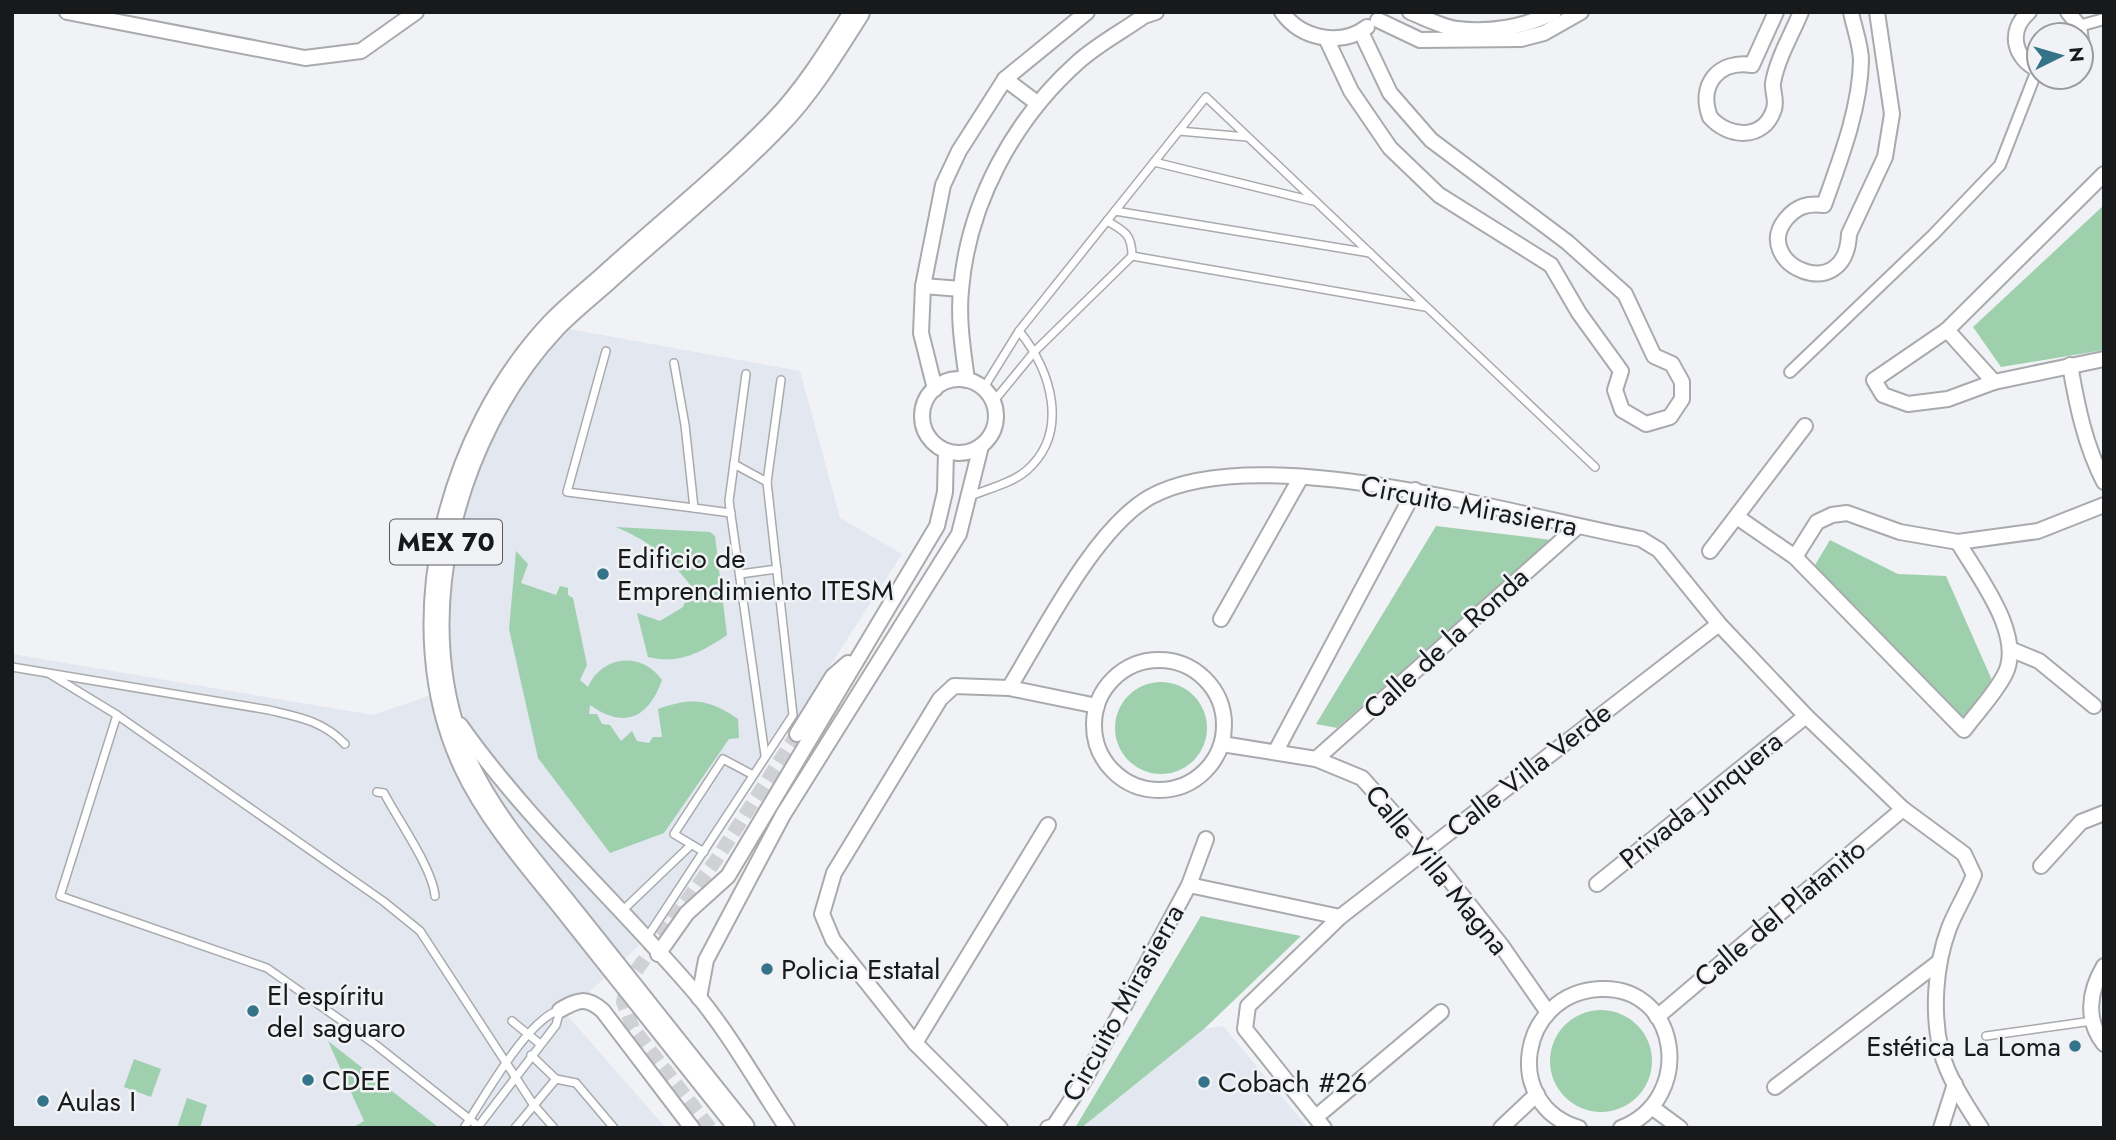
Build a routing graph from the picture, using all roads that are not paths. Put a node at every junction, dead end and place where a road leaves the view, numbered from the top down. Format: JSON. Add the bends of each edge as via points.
{"nodes":[{"id":1,"x":66,"y":12,"type":"edge"},
{"id":2,"x":416,"y":12,"type":"edge"},
{"id":3,"x":857,"y":12,"type":"edge"},
{"id":4,"x":1087,"y":12,"type":"edge"},
{"id":5,"x":1156,"y":12,"type":"edge"},
{"id":6,"x":1282,"y":12,"type":"edge"},
{"id":7,"x":1410,"y":12,"type":"edge"},
{"id":8,"x":1554,"y":12,"type":"edge"},
{"id":9,"x":1581,"y":12,"type":"edge"},
{"id":10,"x":1776,"y":12,"type":"edge"},
{"id":11,"x":1801,"y":12,"type":"edge"},
{"id":12,"x":1851,"y":12,"type":"edge"},
{"id":13,"x":1877,"y":12,"type":"edge"},
{"id":14,"x":2029,"y":12,"type":"edge"},
{"id":15,"x":1380,"y":16,"type":"edge"},
{"id":16,"x":1361,"y":32,"type":"junction"},
{"id":17,"x":1326,"y":38,"type":"junction"},
{"id":18,"x":1885,"y":55,"type":"junction"},
{"id":19,"x":1861,"y":58,"type":"junction"},
{"id":20,"x":2025,"y":60,"type":"edge"},
{"id":21,"x":1005,"y":79,"type":"junction"},
{"id":22,"x":2030,"y":91,"type":"edge"},
{"id":23,"x":1037,"y":103,"type":"junction"},
{"id":24,"x":1179,"y":131,"type":"junction"},
{"id":25,"x":1248,"y":137,"type":"junction"},
{"id":26,"x":1154,"y":162,"type":"junction"},
{"id":27,"x":2104,"y":174,"type":"edge"},
{"id":28,"x":1316,"y":201,"type":"junction"},
{"id":29,"x":1115,"y":211,"type":"junction"},
{"id":30,"x":1107,"y":221,"type":"junction"},
{"id":31,"x":1567,"y":242,"type":"junction"},
{"id":32,"x":1371,"y":254,"type":"junction"},
{"id":33,"x":1132,"y":256,"type":"junction"},
{"id":34,"x":1551,"y":265,"type":"junction"},
{"id":35,"x":923,"y":286,"type":"junction"},
{"id":36,"x":961,"y":289,"type":"junction"},
{"id":37,"x":1427,"y":307,"type":"junction"},
{"id":38,"x":1947,"y":330,"type":"junction"},
{"id":39,"x":1019,"y":331,"type":"junction"},
{"id":40,"x":606,"y":351,"type":"dead end"},
{"id":41,"x":1035,"y":351,"type":"junction"},
{"id":42,"x":2104,"y":359,"type":"edge"},
{"id":43,"x":674,"y":363,"type":"dead end"},
{"id":44,"x":2070,"y":365,"type":"junction"},
{"id":45,"x":1790,"y":372,"type":"dead end"},
{"id":46,"x":746,"y":374,"type":"dead end"},
{"id":47,"x":780,"y":380,"type":"dead end"},
{"id":48,"x":967,"y":380,"type":"junction"},
{"id":49,"x":1994,"y":382,"type":"junction"},
{"id":50,"x":935,"y":389,"type":"junction"},
{"id":51,"x":983,"y":389,"type":"junction"},
{"id":52,"x":993,"y":402,"type":"junction"},
{"id":53,"x":1805,"y":426,"type":"dead end"},
{"id":54,"x":981,"y":446,"type":"junction"},
{"id":55,"x":946,"y":451,"type":"junction"},
{"id":56,"x":734,"y":464,"type":"junction"},
{"id":57,"x":1595,"y":467,"type":"dead end"},
{"id":58,"x":1301,"y":477,"type":"junction"},
{"id":59,"x":767,"y":482,"type":"junction"},
{"id":60,"x":2104,"y":482,"type":"edge"},
{"id":61,"x":1415,"y":491,"type":"junction"},
{"id":62,"x":971,"y":496,"type":"junction"},
{"id":63,"x":2104,"y":505,"type":"edge"},
{"id":64,"x":694,"y":508,"type":"junction"},
{"id":65,"x":731,"y":513,"type":"junction"},
{"id":66,"x":1737,"y":517,"type":"junction"},
{"id":67,"x":937,"y":526,"type":"junction"},
{"id":68,"x":1577,"y":527,"type":"junction"},
{"id":69,"x":959,"y":534,"type":"junction"},
{"id":70,"x":1958,"y":542,"type":"junction"},
{"id":71,"x":1710,"y":551,"type":"dead end"},
{"id":72,"x":1796,"y":557,"type":"junction"},
{"id":73,"x":777,"y":569,"type":"junction"},
{"id":74,"x":740,"y":574,"type":"junction"},
{"id":75,"x":1221,"y":620,"type":"dead end"},
{"id":76,"x":1719,"y":624,"type":"junction"},
{"id":77,"x":2010,"y":649,"type":"junction"},
{"id":78,"x":857,"y":656,"type":"junction"},
{"id":79,"x":12,"y":667,"type":"edge"},
{"id":80,"x":50,"y":674,"type":"junction"},
{"id":81,"x":1009,"y":688,"type":"junction"},
{"id":82,"x":1097,"y":706,"type":"junction"},
{"id":83,"x":2094,"y":706,"type":"dead end"},
{"id":84,"x":447,"y":708,"type":"junction"},
{"id":85,"x":117,"y":715,"type":"junction"},
{"id":86,"x":1805,"y":716,"type":"junction"},
{"id":87,"x":797,"y":734,"type":"tunnel mouth"},
{"id":88,"x":345,"y":744,"type":"dead end"},
{"id":89,"x":1222,"y":744,"type":"junction"},
{"id":90,"x":1276,"y":751,"type":"junction"},
{"id":91,"x":765,"y":755,"type":"junction"},
{"id":92,"x":1316,"y":759,"type":"junction"},
{"id":93,"x":753,"y":775,"type":"junction"},
{"id":94,"x":377,"y":792,"type":"dead end"},
{"id":95,"x":1903,"y":809,"type":"junction"},
{"id":96,"x":2104,"y":813,"type":"edge"},
{"id":97,"x":1048,"y":825,"type":"dead end"},
{"id":98,"x":1206,"y":839,"type":"dead end"},
{"id":99,"x":691,"y":845,"type":"junction"},
{"id":100,"x":1426,"y":850,"type":"junction"},
{"id":101,"x":704,"y":852,"type":"junction"},
{"id":102,"x":2040,"y":866,"type":"dead end"},
{"id":103,"x":1597,"y":884,"type":"dead end"},
{"id":104,"x":1189,"y":885,"type":"junction"},
{"id":105,"x":435,"y":896,"type":"dead end"},
{"id":106,"x":620,"y":913,"type":"junction"},
{"id":107,"x":1340,"y":917,"type":"junction"},
{"id":108,"x":645,"y":940,"type":"junction"},
{"id":109,"x":659,"y":954,"type":"junction"},
{"id":110,"x":1939,"y":962,"type":"junction"},
{"id":111,"x":2104,"y":967,"type":"edge"},
{"id":112,"x":699,"y":998,"type":"junction"},
{"id":113,"x":560,"y":1010,"type":"junction"},
{"id":114,"x":1441,"y":1012,"type":"dead end"},
{"id":115,"x":1547,"y":1012,"type":"junction"},
{"id":116,"x":1657,"y":1017,"type":"junction"},
{"id":117,"x":512,"y":1021,"type":"dead end"},
{"id":118,"x":2092,"y":1021,"type":"junction"},
{"id":119,"x":530,"y":1035,"type":"junction"},
{"id":120,"x":1986,"y":1036,"type":"dead end"},
{"id":121,"x":915,"y":1043,"type":"junction"},
{"id":122,"x":540,"y":1044,"type":"junction"},
{"id":123,"x":2104,"y":1044,"type":"edge"},
{"id":124,"x":531,"y":1055,"type":"junction"},
{"id":125,"x":506,"y":1063,"type":"junction"},
{"id":126,"x":515,"y":1075,"type":"junction"},
{"id":127,"x":556,"y":1079,"type":"junction"},
{"id":128,"x":1955,"y":1084,"type":"junction"},
{"id":129,"x":1775,"y":1087,"type":"dead end"},
{"id":130,"x":1537,"y":1094,"type":"junction"},
{"id":131,"x":533,"y":1104,"type":"junction"},
{"id":132,"x":1653,"y":1108,"type":"junction"},
{"id":133,"x":470,"y":1119,"type":"junction"},
{"id":134,"x":1320,"y":1123,"type":"edge"},
{"id":135,"x":477,"y":1127,"type":"edge"},
{"id":136,"x":1980,"y":1127,"type":"edge"},
{"id":137,"x":464,"y":1128,"type":"edge"},
{"id":138,"x":515,"y":1128,"type":"edge"},
{"id":139,"x":554,"y":1128,"type":"edge"},
{"id":140,"x":614,"y":1128,"type":"edge"},
{"id":141,"x":692,"y":1128,"type":"edge"},
{"id":142,"x":742,"y":1128,"type":"edge"},
{"id":143,"x":787,"y":1128,"type":"edge"},
{"id":144,"x":1000,"y":1128,"type":"edge"},
{"id":145,"x":1048,"y":1128,"type":"edge"},
{"id":146,"x":1501,"y":1128,"type":"edge"},
{"id":147,"x":1579,"y":1128,"type":"edge"},
{"id":148,"x":1621,"y":1128,"type":"edge"},
{"id":149,"x":1680,"y":1128,"type":"edge"},
{"id":150,"x":1941,"y":1128,"type":"edge"}],
"edges":[{"from":1,"to":2,"type":"street","via":[[305,58],[361,51]]},
{"from":3,"to":84,"type":"highway","number":"MEX 70","via":[[777,122],[553,326],[507,383],[464,470],[450,519],[437,614]]},
{"from":4,"to":21,"type":"street"},
{"from":5,"to":23,"type":"street","via":[[1080,60]]},
{"from":6,"to":17,"type":"street","via":[[1305,33]]},
{"from":7,"to":8,"type":"street","via":[[1456,29],[1534,23]]},
{"from":9,"to":15,"type":"street","via":[[1544,33],[1521,39],[1420,40]]},
{"from":10,"to":11,"type":"street","via":[[1752,65],[1727,65],[1709,82],[1705,93],[1710,117],[1730,133],[1743,134],[1767,122],[1774,110],[1773,84]]},
{"from":12,"to":19,"type":"street"},
{"from":13,"to":18,"type":"street"},
{"from":14,"to":20,"type":"street","via":[[2019,24],[2016,46]]},
{"from":15,"to":16,"type":"street"},
{"from":16,"to":17,"type":"street"},
{"from":16,"to":31,"type":"street","via":[[1390,93],[1432,140]]},
{"from":17,"to":34,"type":"street","via":[[1351,91],[1390,148],[1438,195]]},
{"from":18,"to":19,"type":"street"},
{"from":18,"to":19,"type":"street","via":[[1892,114],[1885,157],[1849,234],[1842,261],[1828,272],[1808,274],[1793,268],[1782,254],[1781,230],[1793,210],[1825,205],[1853,111]]},
{"from":21,"to":23,"type":"street"},
{"from":21,"to":35,"type":"street","via":[[958,151],[943,185]]},
{"from":22,"to":45,"type":"street","via":[[2000,165]]},
{"from":23,"to":36,"type":"street","via":[[985,194]]},
{"from":24,"to":25,"type":"lane"},
{"from":24,"to":25,"type":"lane","via":[[1206,97]]},
{"from":24,"to":26,"type":"lane"},
{"from":25,"to":28,"type":"lane"},
{"from":26,"to":28,"type":"lane"},
{"from":26,"to":29,"type":"lane"},
{"from":27,"to":38,"type":"street"},
{"from":28,"to":32,"type":"lane"},
{"from":29,"to":30,"type":"lane"},
{"from":29,"to":32,"type":"lane"},
{"from":30,"to":33,"type":"lane","via":[[1126,231],[1132,241]]},
{"from":30,"to":39,"type":"lane"},
{"from":31,"to":34,"type":"street"},
{"from":31,"to":34,"type":"street","via":[[1625,293],[1654,356],[1672,364],[1682,382],[1682,399],[1670,417],[1646,424],[1622,410],[1615,390],[1621,371]]},
{"from":32,"to":37,"type":"lane"},
{"from":33,"to":37,"type":"lane"},
{"from":33,"to":41,"type":"lane"},
{"from":35,"to":36,"type":"street"},
{"from":35,"to":50,"type":"street","via":[[921,333]]},
{"from":36,"to":48,"type":"street"},
{"from":37,"to":57,"type":"lane"},
{"from":38,"to":49,"type":"street"},
{"from":38,"to":49,"type":"street","via":[[1874,380],[1883,395],[1908,404],[1948,399]]},
{"from":39,"to":41,"type":"lane"},
{"from":39,"to":51,"type":"lane"},
{"from":40,"to":64,"type":"lane","via":[[567,492]]},
{"from":41,"to":52,"type":"lane"},
{"from":41,"to":62,"type":"lane","via":[[1053,400],[1047,447],[1024,473]]},
{"from":42,"to":44,"type":"street"},
{"from":43,"to":64,"type":"lane"},
{"from":44,"to":49,"type":"street"},
{"from":44,"to":60,"type":"street","via":[[2077,408]]},
{"from":46,"to":56,"type":"lane"},
{"from":47,"to":59,"type":"lane"},
{"from":48,"to":50,"type":"street","via":[[956,379]]},
{"from":48,"to":51,"type":"street"},
{"from":50,"to":55,"type":"street","via":[[927,398],[923,422],[927,434]]},
{"from":51,"to":52,"type":"street"},
{"from":52,"to":54,"type":"street","via":[[995,425]]},
{"from":53,"to":66,"type":"street"},
{"from":54,"to":55,"type":"street","via":[[970,452]]},
{"from":54,"to":62,"type":"street"},
{"from":55,"to":67,"type":"street","via":[[945,492]]},
{"from":56,"to":59,"type":"lane"},
{"from":56,"to":65,"type":"lane"},
{"from":58,"to":61,"type":"street","name":"Circuito Mirasierra"},
{"from":58,"to":75,"type":"street"},
{"from":58,"to":81,"type":"street","name":"Circuito Mirasierra","via":[[1198,479],[1149,497],[1106,534]]},
{"from":59,"to":73,"type":"lane"},
{"from":61,"to":68,"type":"street","name":"Circuito Mirasierra"},
{"from":61,"to":90,"type":"street"},
{"from":62,"to":69,"type":"street"},
{"from":63,"to":70,"type":"street","via":[[2038,531]]},
{"from":64,"to":65,"type":"lane"},
{"from":65,"to":74,"type":"lane"},
{"from":66,"to":71,"type":"street"},
{"from":66,"to":72,"type":"street"},
{"from":67,"to":69,"type":"street"},
{"from":67,"to":78,"type":"street"},
{"from":68,"to":76,"type":"street","name":"Circuito Mirasierra","via":[[1641,539],[1658,550]]},
{"from":68,"to":92,"type":"street","name":"Calle de la Ronda"},
{"from":69,"to":112,"type":"street","via":[[783,815],[706,960]]},
{"from":70,"to":72,"type":"street","via":[[1900,533],[1847,513],[1832,514],[1817,522]]},
{"from":70,"to":77,"type":"street","via":[[2007,628]]},
{"from":72,"to":77,"type":"street","via":[[1964,730],[2007,672]]},
{"from":73,"to":74,"type":"lane"},
{"from":73,"to":91,"type":"lane","via":[[793,715]]},
{"from":74,"to":91,"type":"lane"},
{"from":76,"to":86,"type":"street","name":"Circuito Mirasierra"},
{"from":76,"to":100,"type":"street","name":"Calle Villa Verde"},
{"from":77,"to":83,"type":"street","via":[[2039,661]]},
{"from":78,"to":87,"type":"street","via":[[833,676]]},
{"from":78,"to":109,"type":"street","via":[[729,876],[687,913]]},
{"from":79,"to":80,"type":"lane"},
{"from":80,"to":85,"type":"lane"},
{"from":80,"to":88,"type":"lane","via":[[310,720],[330,729]]},
{"from":81,"to":82,"type":"street"},
{"from":81,"to":121,"type":"street","via":[[954,686],[940,699],[834,873],[822,914],[833,940]]},
{"from":82,"to":89,"type":"street","via":[[1106,687],[1138,663],[1178,663],[1196,672],[1216,695],[1224,724]]},
{"from":82,"to":89,"type":"street","via":[[1094,729],[1099,751],[1120,778],[1146,790],[1180,788],[1195,780],[1212,765]]},
{"from":84,"to":106,"type":"street","via":[[489,767]]},
{"from":84,"to":142,"type":"highway","number":"MEX 70","via":[[467,766],[489,803]]},
{"from":85,"to":125,"type":"lane","via":[[420,931]]},
{"from":85,"to":133,"type":"lane","via":[[60,896],[267,968]]},
{"from":86,"to":95,"type":"street","name":"Circuito Mirasierra"},
{"from":86,"to":103,"type":"street","name":"Privada Junquera"},
{"from":89,"to":90,"type":"street","name":"Calle Villa Magna"},
{"from":90,"to":92,"type":"street","name":"Calle Villa Magna"},
{"from":91,"to":93,"type":"lane"},
{"from":92,"to":100,"type":"street","name":"Calle Villa Magna","via":[[1362,778]]},
{"from":93,"to":99,"type":"lane","via":[[723,759],[674,834]]},
{"from":93,"to":101,"type":"lane"},
{"from":94,"to":105,"type":"lane","via":[[384,793],[434,884]]},
{"from":95,"to":110,"type":"street","name":"Circuito Mirasierra","via":[[1964,854],[1974,875],[1949,927]]},
{"from":95,"to":116,"type":"street","name":"Calle del Platanito"},
{"from":96,"to":102,"type":"street","via":[[2081,822]]},
{"from":97,"to":121,"type":"street"},
{"from":98,"to":104,"type":"street"},
{"from":99,"to":101,"type":"lane"},
{"from":99,"to":106,"type":"lane"},
{"from":100,"to":107,"type":"street","name":"Calle Villa Verde"},
{"from":100,"to":115,"type":"street","name":"Calle Villa Magna"},
{"from":101,"to":108,"type":"lane"},
{"from":104,"to":107,"type":"street","name":"Circuito Mirasierra"},
{"from":104,"to":145,"type":"street","name":"Circuito Mirasierra","via":[[1085,1079],[1054,1126]]},
{"from":106,"to":108,"type":"street"},
{"from":107,"to":134,"type":"street","via":[[1248,1006],[1245,1030]]},
{"from":108,"to":109,"type":"street"},
{"from":109,"to":112,"type":"street"},
{"from":110,"to":128,"type":"street","name":"Circuito Mirasierra","via":[[1941,1051]]},
{"from":110,"to":129,"type":"street"},
{"from":111,"to":118,"type":"street","via":[[2090,1001]]},
{"from":112,"to":143,"type":"street"},
{"from":113,"to":119,"type":"lane","via":[[547,1014]]},
{"from":113,"to":122,"type":"lane","via":[[556,1025]]},
{"from":113,"to":141,"type":"street","via":[[579,999],[591,1001],[603,1011]]},
{"from":114,"to":134,"type":"street"},
{"from":115,"to":116,"type":"street","via":[[1563,998],[1603,988],[1624,992]]},
{"from":115,"to":130,"type":"street","via":[[1529,1051]]},
{"from":116,"to":132,"type":"street","via":[[1668,1039],[1671,1063],[1666,1087]]},
{"from":117,"to":119,"type":"lane"},
{"from":118,"to":120,"type":"lane"},
{"from":118,"to":123,"type":"street"},
{"from":119,"to":122,"type":"lane"},
{"from":119,"to":125,"type":"lane"},
{"from":121,"to":144,"type":"street"},
{"from":122,"to":124,"type":"lane"},
{"from":124,"to":126,"type":"lane"},
{"from":124,"to":127,"type":"lane"},
{"from":125,"to":126,"type":"lane"},
{"from":125,"to":133,"type":"lane"},
{"from":126,"to":131,"type":"lane"},
{"from":126,"to":135,"type":"lane"},
{"from":127,"to":131,"type":"lane"},
{"from":127,"to":140,"type":"lane","via":[[576,1083]]},
{"from":128,"to":136,"type":"street","name":"Circuito Mirasierra"},
{"from":128,"to":150,"type":"street"},
{"from":130,"to":146,"type":"street"},
{"from":130,"to":147,"type":"street","via":[[1550,1111]]},
{"from":131,"to":138,"type":"lane"},
{"from":131,"to":139,"type":"lane"},
{"from":132,"to":148,"type":"street"},
{"from":132,"to":149,"type":"street"},
{"from":133,"to":135,"type":"lane"},
{"from":133,"to":137,"type":"lane"}]}
